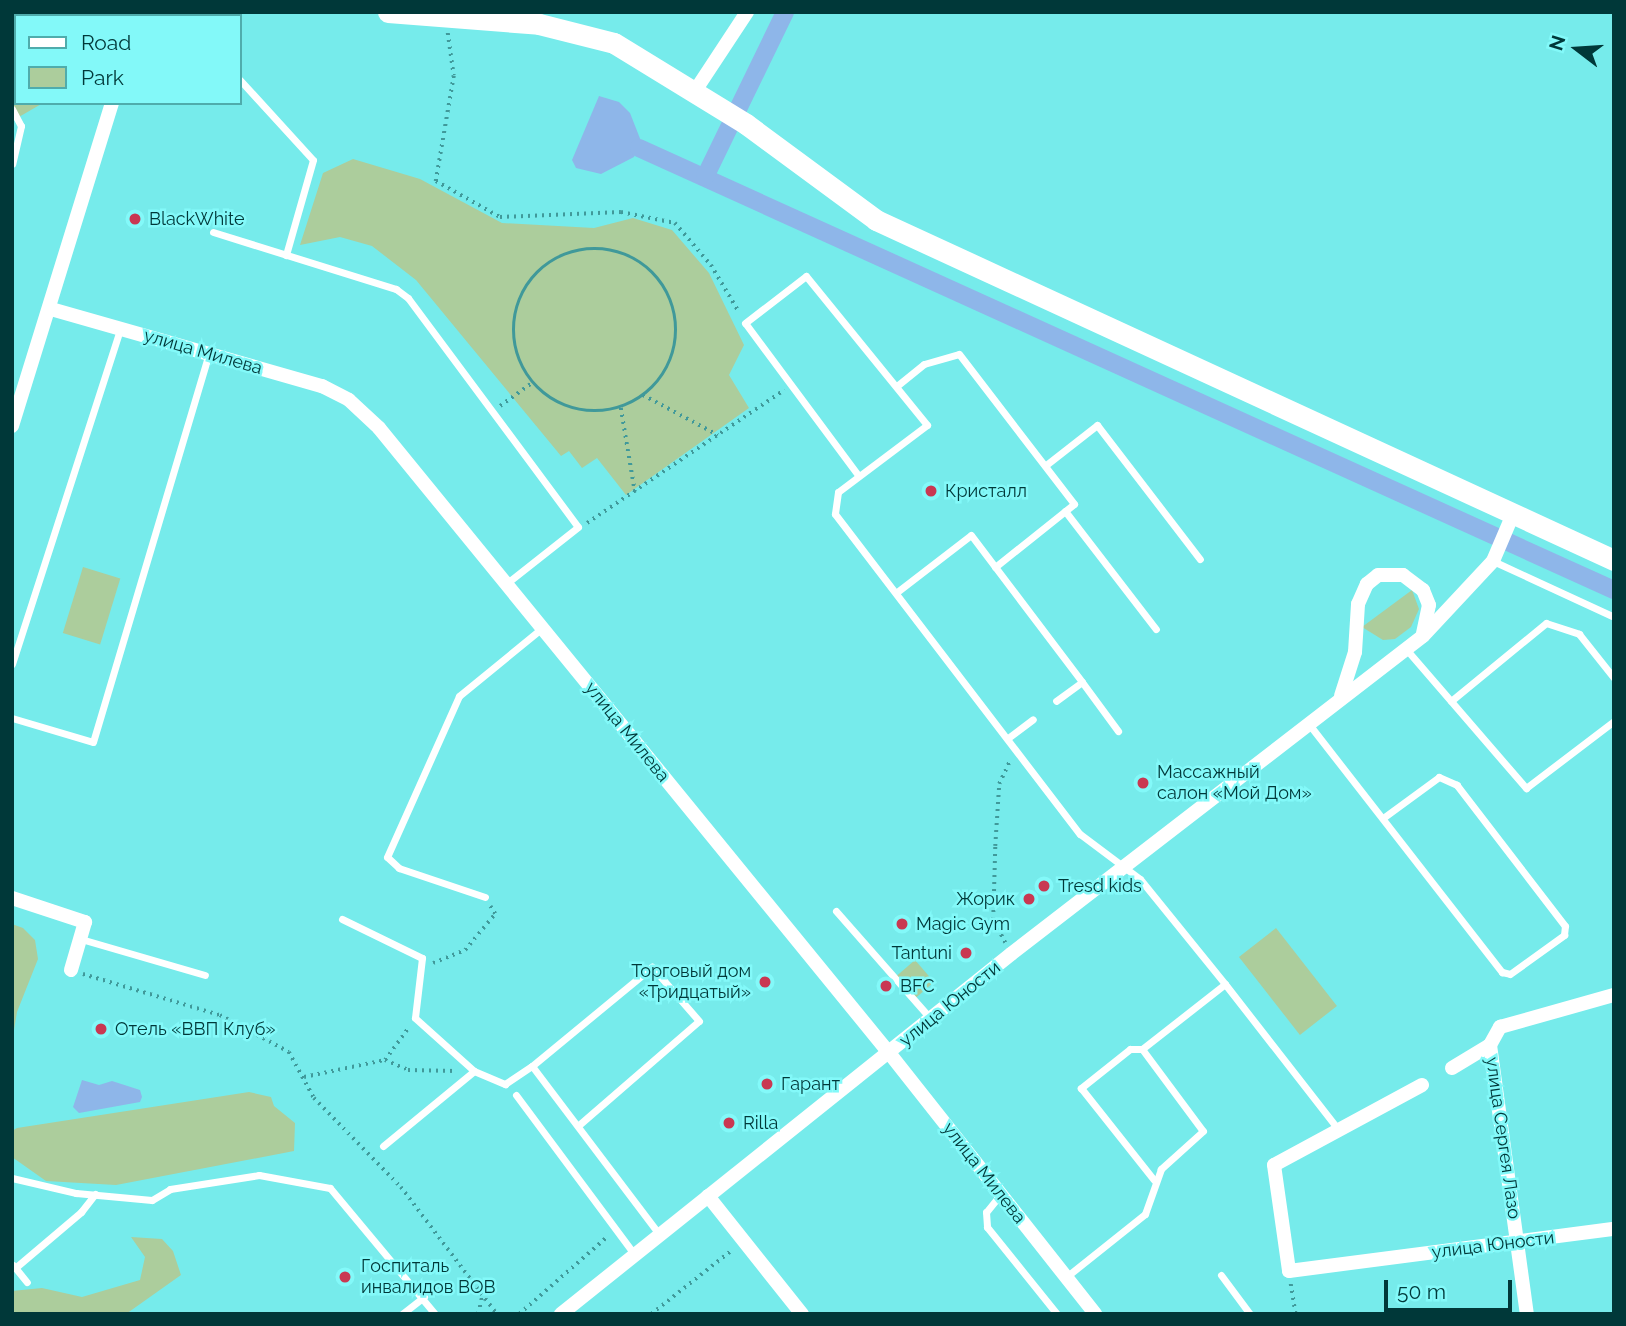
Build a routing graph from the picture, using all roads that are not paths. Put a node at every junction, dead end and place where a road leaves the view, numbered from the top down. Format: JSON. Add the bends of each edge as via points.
{"nodes":[{"id":1,"x":388,"y":12,"type":"edge"},
{"id":2,"x":747,"y":12,"type":"edge"},
{"id":3,"x":242,"y":82,"type":"edge"},
{"id":4,"x":695,"y":91,"type":"junction"},
{"id":5,"x":111,"y":105,"type":"edge"},
{"id":6,"x":12,"y":109,"type":"edge"},
{"id":7,"x":12,"y":164,"type":"edge"},
{"id":8,"x":213,"y":232,"type":"dead end"},
{"id":9,"x":286,"y":255,"type":"junction"},
{"id":10,"x":51,"y":309,"type":"junction"},
{"id":11,"x":120,"y":329,"type":"junction"},
{"id":12,"x":209,"y":354,"type":"junction"},
{"id":13,"x":898,"y":385,"type":"junction"},
{"id":14,"x":17,"y":394,"type":"edge"},
{"id":15,"x":12,"y":426,"type":"edge"},
{"id":16,"x":1046,"y":465,"type":"junction"},
{"id":17,"x":858,"y":475,"type":"junction"},
{"id":18,"x":1065,"y":512,"type":"junction"},
{"id":19,"x":1511,"y":517,"type":"junction"},
{"id":20,"x":1200,"y":559,"type":"dead end"},
{"id":21,"x":1494,"y":559,"type":"junction"},
{"id":22,"x":1614,"y":560,"type":"edge"},
{"id":23,"x":995,"y":567,"type":"junction"},
{"id":24,"x":506,"y":584,"type":"junction"},
{"id":25,"x":897,"y":592,"type":"junction"},
{"id":26,"x":1614,"y":617,"type":"edge"},
{"id":27,"x":542,"y":628,"type":"junction"},
{"id":28,"x":1156,"y":629,"type":"dead end"},
{"id":29,"x":1423,"y":636,"type":"junction"},
{"id":30,"x":1406,"y":648,"type":"junction"},
{"id":31,"x":12,"y":664,"type":"edge"},
{"id":32,"x":1614,"y":677,"type":"edge"},
{"id":33,"x":1082,"y":682,"type":"junction"},
{"id":34,"x":1342,"y":696,"type":"junction"},
{"id":35,"x":1056,"y":701,"type":"dead end"},
{"id":36,"x":1451,"y":701,"type":"junction"},
{"id":37,"x":12,"y":718,"type":"edge"},
{"id":38,"x":1033,"y":719,"type":"dead end"},
{"id":39,"x":1614,"y":721,"type":"edge"},
{"id":40,"x":1308,"y":723,"type":"junction"},
{"id":41,"x":1118,"y":731,"type":"dead end"},
{"id":42,"x":1008,"y":738,"type":"junction"},
{"id":43,"x":1383,"y":818,"type":"junction"},
{"id":44,"x":1124,"y":869,"type":"junction"},
{"id":45,"x":485,"y":897,"type":"road end"},
{"id":46,"x":12,"y":898,"type":"edge"},
{"id":47,"x":836,"y":911,"type":"dead end"},
{"id":48,"x":342,"y":919,"type":"dead end"},
{"id":49,"x":80,"y":939,"type":"junction"},
{"id":50,"x":71,"y":971,"type":"road end"},
{"id":51,"x":205,"y":975,"type":"dead end"},
{"id":52,"x":1225,"y":984,"type":"junction"},
{"id":53,"x":1614,"y":995,"type":"edge"},
{"id":54,"x":931,"y":1020,"type":"junction"},
{"id":55,"x":1490,"y":1045,"type":"junction"},
{"id":56,"x":1142,"y":1049,"type":"junction"},
{"id":57,"x":890,"y":1054,"type":"junction"},
{"id":58,"x":533,"y":1066,"type":"junction"},
{"id":59,"x":1452,"y":1068,"type":"dead end"},
{"id":60,"x":474,"y":1071,"type":"junction"},
{"id":61,"x":1422,"y":1085,"type":"dead end"},
{"id":62,"x":516,"y":1095,"type":"dead end"},
{"id":63,"x":580,"y":1124,"type":"junction"},
{"id":64,"x":1338,"y":1129,"type":"junction"},
{"id":65,"x":383,"y":1146,"type":"dead end"},
{"id":66,"x":12,"y":1178,"type":"edge"},
{"id":67,"x":1154,"y":1180,"type":"junction"},
{"id":68,"x":95,"y":1194,"type":"junction"},
{"id":69,"x":1001,"y":1194,"type":"junction"},
{"id":70,"x":708,"y":1196,"type":"junction"},
{"id":71,"x":1614,"y":1229,"type":"edge"},
{"id":72,"x":659,"y":1234,"type":"junction"},
{"id":73,"x":1518,"y":1242,"type":"junction"},
{"id":74,"x":634,"y":1254,"type":"junction"},
{"id":75,"x":14,"y":1266,"type":"edge"},
{"id":76,"x":1221,"y":1275,"type":"dead end"},
{"id":77,"x":1066,"y":1277,"type":"junction"},
{"id":78,"x":27,"y":1282,"type":"dead end"},
{"id":79,"x":424,"y":1297,"type":"junction"},
{"id":80,"x":402,"y":1314,"type":"edge"},
{"id":81,"x":435,"y":1314,"type":"edge"},
{"id":82,"x":561,"y":1314,"type":"edge"},
{"id":83,"x":802,"y":1314,"type":"edge"},
{"id":84,"x":1057,"y":1314,"type":"edge"},
{"id":85,"x":1095,"y":1314,"type":"edge"},
{"id":86,"x":1251,"y":1314,"type":"edge"},
{"id":87,"x":1527,"y":1314,"type":"edge"}],
"edges":[{"from":1,"to":4,"type":"street","via":[[539,24],[614,43]]},
{"from":2,"to":4,"type":"street"},
{"from":3,"to":9,"type":"lane","via":[[313,160]]},
{"from":4,"to":19,"type":"street","via":[[876,220]]},
{"from":5,"to":10,"type":"street"},
{"from":6,"to":7,"type":"lane","via":[[21,126]]},
{"from":8,"to":9,"type":"lane"},
{"from":9,"to":24,"type":"lane","via":[[396,289],[408,298],[578,527]]},
{"from":10,"to":11,"type":"street","name":"улица Милева"},
{"from":10,"to":14,"type":"street"},
{"from":11,"to":12,"type":"street","name":"улица Милева"},
{"from":11,"to":31,"type":"lane"},
{"from":12,"to":24,"type":"street","name":"улица Милева","via":[[322,386],[349,400],[379,428]]},
{"from":12,"to":37,"type":"lane","via":[[93,742]]},
{"from":13,"to":16,"type":"lane","via":[[924,364],[959,354]]},
{"from":13,"to":17,"type":"lane","via":[[927,425]]},
{"from":13,"to":17,"type":"lane","via":[[806,276],[746,323]]},
{"from":14,"to":15,"type":"street"},
{"from":16,"to":18,"type":"lane","via":[[1074,504]]},
{"from":16,"to":20,"type":"lane","via":[[1097,425]]},
{"from":17,"to":25,"type":"lane","via":[[838,492],[835,514]]},
{"from":18,"to":23,"type":"lane"},
{"from":18,"to":28,"type":"lane"},
{"from":19,"to":21,"type":"street"},
{"from":19,"to":22,"type":"street"},
{"from":21,"to":26,"type":"lane"},
{"from":21,"to":29,"type":"street","name":"улица Юности"},
{"from":23,"to":25,"type":"lane","via":[[971,535]]},
{"from":23,"to":33,"type":"lane"},
{"from":24,"to":27,"type":"street","name":"улица Милева"},
{"from":25,"to":42,"type":"lane"},
{"from":27,"to":45,"type":"lane","via":[[459,696],[387,857],[399,868]]},
{"from":27,"to":57,"type":"street","name":"улица Милева"},
{"from":29,"to":30,"type":"street","name":"улица Юности"},
{"from":29,"to":34,"type":"street","via":[[1429,605],[1423,590],[1403,575],[1378,575],[1367,584],[1358,604],[1355,652]]},
{"from":30,"to":34,"type":"street","name":"улица Юности"},
{"from":30,"to":36,"type":"lane"},
{"from":32,"to":36,"type":"lane","via":[[1579,634],[1546,623]]},
{"from":33,"to":35,"type":"lane"},
{"from":33,"to":41,"type":"lane"},
{"from":34,"to":40,"type":"street","name":"улица Юности"},
{"from":36,"to":39,"type":"lane","via":[[1526,788]]},
{"from":38,"to":42,"type":"lane"},
{"from":40,"to":43,"type":"lane"},
{"from":40,"to":44,"type":"street","name":"улица Юности"},
{"from":42,"to":44,"type":"lane","via":[[1080,834]]},
{"from":43,"to":43,"type":"lane","via":[[1502,972],[1510,974],[1564,935],[1565,926],[1457,785],[1438,777]]},
{"from":44,"to":52,"type":"lane","via":[[1157,897]]},
{"from":44,"to":54,"type":"street","name":"улица Юности"},
{"from":46,"to":49,"type":"street","via":[[85,922]]},
{"from":47,"to":54,"type":"lane"},
{"from":48,"to":60,"type":"lane","via":[[422,958],[415,1018]]},
{"from":49,"to":50,"type":"street"},
{"from":49,"to":51,"type":"lane"},
{"from":52,"to":56,"type":"lane"},
{"from":52,"to":64,"type":"lane"},
{"from":53,"to":55,"type":"street","via":[[1500,1027]]},
{"from":54,"to":57,"type":"street","name":"улица Юности"},
{"from":55,"to":59,"type":"street"},
{"from":55,"to":73,"type":"street","name":"улица Сергея Лазо"},
{"from":56,"to":67,"type":"lane","via":[[1203,1131]]},
{"from":56,"to":67,"type":"lane","via":[[1130,1049],[1082,1088]]},
{"from":57,"to":69,"type":"street","name":"улица Милева"},
{"from":57,"to":70,"type":"street","name":"улица Юности"},
{"from":58,"to":60,"type":"lane","via":[[505,1084]]},
{"from":58,"to":63,"type":"lane"},
{"from":58,"to":63,"type":"lane","via":[[652,967],[699,1020]]},
{"from":60,"to":65,"type":"lane"},
{"from":61,"to":64,"type":"street"},
{"from":62,"to":74,"type":"lane"},
{"from":63,"to":72,"type":"lane"},
{"from":64,"to":73,"type":"street","name":"улица Юности","via":[[1274,1165],[1289,1271]]},
{"from":66,"to":68,"type":"lane"},
{"from":67,"to":77,"type":"lane","via":[[1144,1214]]},
{"from":68,"to":75,"type":"lane","via":[[81,1212]]},
{"from":68,"to":79,"type":"lane","via":[[152,1200],[170,1189],[259,1175],[331,1188]]},
{"from":69,"to":77,"type":"street","name":"улица Милева"},
{"from":69,"to":84,"type":"lane","via":[[986,1212],[987,1227]]},
{"from":70,"to":72,"type":"street","name":"улица Юности"},
{"from":70,"to":83,"type":"street"},
{"from":71,"to":73,"type":"street","name":"улица Юности"},
{"from":72,"to":74,"type":"street","name":"улица Юности"},
{"from":73,"to":87,"type":"street","name":"улица Сергея Лазо"},
{"from":74,"to":82,"type":"street","name":"улица Юности"},
{"from":75,"to":78,"type":"lane"},
{"from":76,"to":86,"type":"lane"},
{"from":77,"to":85,"type":"street","name":"улица Милева"},
{"from":79,"to":80,"type":"lane"},
{"from":79,"to":81,"type":"lane"}]}
